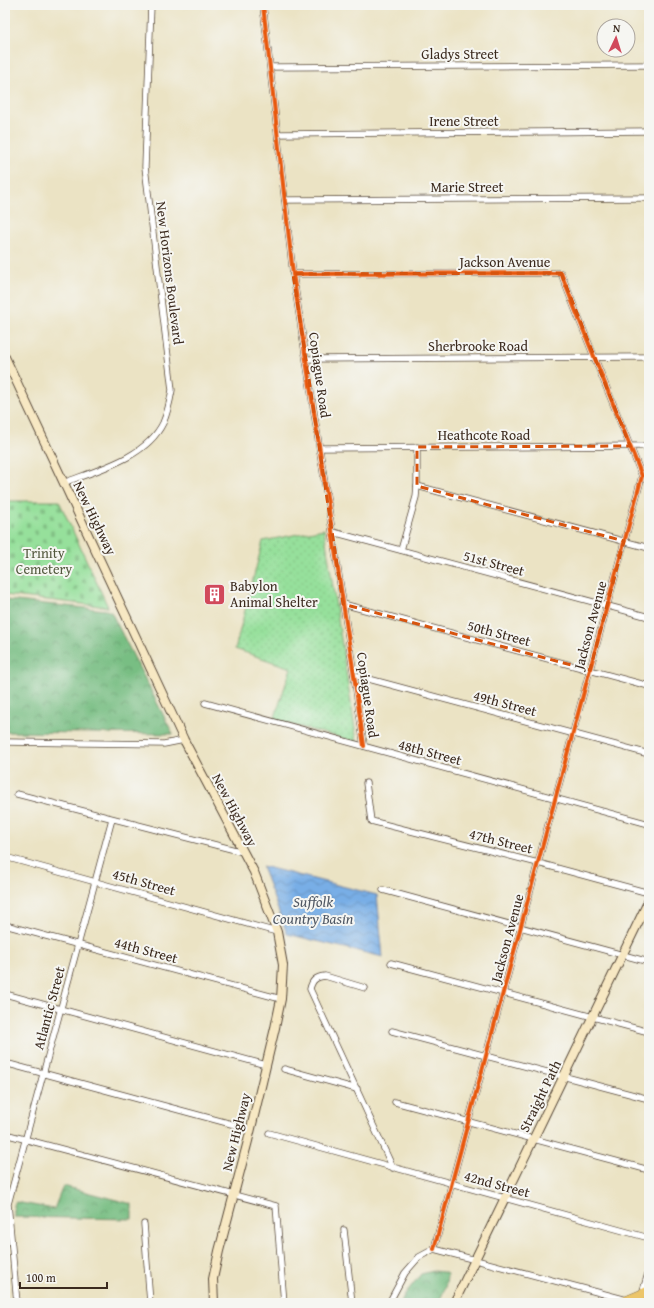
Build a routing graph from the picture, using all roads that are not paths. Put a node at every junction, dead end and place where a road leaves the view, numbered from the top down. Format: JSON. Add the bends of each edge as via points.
{"nodes":[{"id":1,"x":151,"y":5,"type":"edge"},
{"id":2,"x":263,"y":5,"type":"edge"},
{"id":3,"x":649,"y":65,"type":"edge"},
{"id":4,"x":270,"y":67,"type":"junction"},
{"id":5,"x":649,"y":132,"type":"edge"},
{"id":6,"x":278,"y":134,"type":"junction"},
{"id":7,"x":649,"y":198,"type":"edge"},
{"id":8,"x":286,"y":200,"type":"junction"},
{"id":9,"x":293,"y":274,"type":"junction"},
{"id":10,"x":5,"y":357,"type":"edge"},
{"id":11,"x":594,"y":357,"type":"junction"},
{"id":12,"x":649,"y":357,"type":"edge"},
{"id":13,"x":307,"y":359,"type":"junction"},
{"id":14,"x":630,"y":446,"type":"junction"},
{"id":15,"x":649,"y":446,"type":"edge"},
{"id":16,"x":417,"y":447,"type":"junction"},
{"id":17,"x":320,"y":448,"type":"junction"},
{"id":18,"x":642,"y":476,"type":"junction"},
{"id":19,"x":649,"y":478,"type":"edge"},
{"id":20,"x":63,"y":483,"type":"junction"},
{"id":21,"x":417,"y":486,"type":"junction"},
{"id":22,"x":333,"y":532,"type":"junction"},
{"id":23,"x":624,"y":541,"type":"junction"},
{"id":24,"x":649,"y":548,"type":"edge"},
{"id":25,"x":401,"y":550,"type":"junction"},
{"id":26,"x":343,"y":604,"type":"junction"},
{"id":27,"x":607,"y":606,"type":"junction"},
{"id":28,"x":649,"y":617,"type":"edge"},
{"id":29,"x":590,"y":670,"type":"junction"},
{"id":30,"x":354,"y":675,"type":"junction"},
{"id":31,"x":649,"y":686,"type":"edge"},
{"id":32,"x":204,"y":703,"type":"dead end"},
{"id":33,"x":573,"y":734,"type":"junction"},
{"id":34,"x":184,"y":740,"type":"junction"},
{"id":35,"x":5,"y":742,"type":"edge"},
{"id":36,"x":364,"y":746,"type":"junction"},
{"id":37,"x":649,"y":754,"type":"edge"},
{"id":38,"x":366,"y":783,"type":"dead end"},
{"id":39,"x":17,"y":794,"type":"dead end"},
{"id":40,"x":556,"y":798,"type":"junction"},
{"id":41,"x":112,"y":819,"type":"junction"},
{"id":42,"x":649,"y":824,"type":"edge"},
{"id":43,"x":243,"y":852,"type":"junction"},
{"id":44,"x":5,"y":857,"type":"edge"},
{"id":45,"x":538,"y":863,"type":"junction"},
{"id":46,"x":96,"y":881,"type":"junction"},
{"id":47,"x":383,"y":890,"type":"dead end"},
{"id":48,"x":649,"y":893,"type":"edge"},
{"id":49,"x":649,"y":900,"type":"edge"},
{"id":50,"x":5,"y":925,"type":"edge"},
{"id":51,"x":521,"y":928,"type":"junction"},
{"id":52,"x":277,"y":932,"type":"junction"},
{"id":53,"x":78,"y":945,"type":"junction"},
{"id":54,"x":622,"y":955,"type":"junction"},
{"id":55,"x":649,"y":962,"type":"edge"},
{"id":56,"x":391,"y":963,"type":"dead end"},
{"id":57,"x":366,"y":988,"type":"dead end"},
{"id":58,"x":504,"y":993,"type":"junction"},
{"id":59,"x":5,"y":994,"type":"edge"},
{"id":60,"x":281,"y":999,"type":"junction"},
{"id":61,"x":61,"y":1009,"type":"junction"},
{"id":62,"x":593,"y":1017,"type":"junction"},
{"id":63,"x":392,"y":1031,"type":"dead end"},
{"id":64,"x":649,"y":1032,"type":"edge"},
{"id":65,"x":487,"y":1056,"type":"junction"},
{"id":66,"x":5,"y":1063,"type":"edge"},
{"id":67,"x":266,"y":1065,"type":"junction"},
{"id":68,"x":284,"y":1069,"type":"dead end"},
{"id":69,"x":44,"y":1074,"type":"junction"},
{"id":70,"x":564,"y":1076,"type":"junction"},
{"id":71,"x":357,"y":1089,"type":"junction"},
{"id":72,"x":649,"y":1099,"type":"edge"},
{"id":73,"x":395,"y":1102,"type":"dead end"},
{"id":74,"x":469,"y":1122,"type":"junction"},
{"id":75,"x":250,"y":1129,"type":"junction"},
{"id":76,"x":269,"y":1133,"type":"dead end"},
{"id":77,"x":5,"y":1134,"type":"edge"},
{"id":78,"x":532,"y":1139,"type":"junction"},
{"id":79,"x":26,"y":1140,"type":"junction"},
{"id":80,"x":394,"y":1168,"type":"junction"},
{"id":81,"x":649,"y":1170,"type":"edge"},
{"id":82,"x":453,"y":1184,"type":"junction"},
{"id":83,"x":233,"y":1194,"type":"junction"},
{"id":84,"x":505,"y":1198,"type":"junction"},
{"id":85,"x":7,"y":1203,"type":"edge"},
{"id":86,"x":144,"y":1224,"type":"dead end"},
{"id":87,"x":344,"y":1230,"type":"dead end"},
{"id":88,"x":649,"y":1238,"type":"edge"},
{"id":89,"x":434,"y":1249,"type":"junction"},
{"id":90,"x":475,"y":1260,"type":"junction"},
{"id":91,"x":649,"y":1270,"type":"edge"},
{"id":92,"x":646,"y":1297,"type":"edge"},
{"id":93,"x":624,"y":1302,"type":"edge"},
{"id":94,"x":17,"y":1303,"type":"edge"},
{"id":95,"x":150,"y":1303,"type":"edge"},
{"id":96,"x":214,"y":1303,"type":"edge"},
{"id":97,"x":284,"y":1303,"type":"edge"},
{"id":98,"x":352,"y":1303,"type":"edge"},
{"id":99,"x":389,"y":1303,"type":"edge"},
{"id":100,"x":454,"y":1303,"type":"edge"}],
"edges":[{"from":1,"to":20,"type":"street","name":"New Horizons Boulevard","via":[[145,168],[172,390],[162,424],[141,449],[120,461]]},
{"from":2,"to":4,"type":"street","name":"Copiague Road"},
{"from":3,"to":4,"type":"street","name":"Gladys Street"},
{"from":4,"to":6,"type":"street","name":"Copiague Road"},
{"from":5,"to":6,"type":"street","name":"Irene Street"},
{"from":6,"to":8,"type":"street","name":"Copiague Road"},
{"from":7,"to":8,"type":"street","name":"Marie Street"},
{"from":8,"to":9,"type":"street","name":"Copiague Road"},
{"from":9,"to":11,"type":"street","name":"Jackson Avenue","via":[[561,273]]},
{"from":9,"to":13,"type":"street","name":"Copiague Road"},
{"from":10,"to":20,"type":"main road","name":"New Highway"},
{"from":11,"to":12,"type":"street","name":"Sherbrooke Road"},
{"from":11,"to":13,"type":"street","name":"Sherbrooke Road"},
{"from":11,"to":14,"type":"street","name":"Jackson Avenue"},
{"from":13,"to":17,"type":"street","name":"Copiague Road"},
{"from":14,"to":15,"type":"street","name":"Heathcote Road"},
{"from":14,"to":16,"type":"street","name":"Heathcote Road"},
{"from":14,"to":18,"type":"street","name":"Jackson Avenue"},
{"from":16,"to":17,"type":"street","name":"Heathcote Road"},
{"from":16,"to":21,"type":"street"},
{"from":17,"to":22,"type":"street","name":"Copiague Road"},
{"from":18,"to":19,"type":"street"},
{"from":18,"to":23,"type":"street","name":"Jackson Avenue"},
{"from":20,"to":34,"type":"main road","name":"New Highway"},
{"from":21,"to":23,"type":"street"},
{"from":21,"to":25,"type":"street"},
{"from":22,"to":25,"type":"street","name":"51st Street"},
{"from":22,"to":26,"type":"street","name":"Copiague Road"},
{"from":23,"to":24,"type":"street"},
{"from":23,"to":27,"type":"street","name":"Jackson Avenue"},
{"from":25,"to":27,"type":"street","name":"51st Street"},
{"from":26,"to":29,"type":"street","name":"50th Street"},
{"from":26,"to":30,"type":"street","name":"Copiague Road"},
{"from":27,"to":28,"type":"street","name":"51st Street"},
{"from":27,"to":29,"type":"street","name":"Jackson Avenue"},
{"from":29,"to":31,"type":"street","name":"50th Street"},
{"from":29,"to":33,"type":"street","name":"Jackson Avenue"},
{"from":30,"to":33,"type":"street","name":"49th Street"},
{"from":30,"to":36,"type":"street","name":"Copiague Road"},
{"from":32,"to":36,"type":"street","name":"48th Street"},
{"from":33,"to":37,"type":"street","name":"49th Street"},
{"from":33,"to":40,"type":"street","name":"Jackson Avenue"},
{"from":34,"to":35,"type":"street","via":[[164,744]]},
{"from":34,"to":43,"type":"main road","name":"New Highway"},
{"from":36,"to":40,"type":"street","name":"48th Street"},
{"from":38,"to":45,"type":"street","name":"47th Street","via":[[371,821]]},
{"from":39,"to":41,"type":"street"},
{"from":40,"to":42,"type":"street","name":"48th Street"},
{"from":40,"to":45,"type":"street","name":"Jackson Avenue"},
{"from":41,"to":43,"type":"street"},
{"from":41,"to":46,"type":"street","name":"Atlantic Street"},
{"from":43,"to":52,"type":"main road","name":"New Highway","via":[[254,872]]},
{"from":44,"to":46,"type":"street","name":"45th Street"},
{"from":45,"to":48,"type":"street","name":"47th Street"},
{"from":45,"to":51,"type":"street","name":"Jackson Avenue"},
{"from":46,"to":52,"type":"street","name":"45th Street"},
{"from":46,"to":53,"type":"street","name":"Atlantic Street"},
{"from":47,"to":51,"type":"street"},
{"from":49,"to":54,"type":"main road","name":"Straight Path"},
{"from":50,"to":53,"type":"street","name":"44th Street"},
{"from":51,"to":54,"type":"street"},
{"from":51,"to":58,"type":"street","name":"Jackson Avenue"},
{"from":52,"to":60,"type":"main road","name":"New Highway","via":[[283,965]]},
{"from":53,"to":60,"type":"street","name":"44th Street"},
{"from":53,"to":61,"type":"street","name":"Atlantic Street"},
{"from":54,"to":55,"type":"street"},
{"from":54,"to":62,"type":"main road","name":"Straight Path"},
{"from":56,"to":58,"type":"street"},
{"from":57,"to":71,"type":"street","via":[[319,976],[312,982],[310,989]]},
{"from":58,"to":62,"type":"street"},
{"from":58,"to":65,"type":"street","name":"Jackson Avenue"},
{"from":59,"to":61,"type":"street"},
{"from":60,"to":67,"type":"main road","name":"New Highway"},
{"from":61,"to":67,"type":"street"},
{"from":61,"to":69,"type":"street","name":"Atlantic Street"},
{"from":62,"to":64,"type":"street"},
{"from":62,"to":70,"type":"main road","name":"Straight Path"},
{"from":63,"to":65,"type":"street"},
{"from":65,"to":70,"type":"street"},
{"from":65,"to":74,"type":"street","name":"Jackson Avenue"},
{"from":66,"to":69,"type":"street"},
{"from":67,"to":75,"type":"main road","name":"New Highway"},
{"from":68,"to":71,"type":"street"},
{"from":69,"to":75,"type":"street"},
{"from":69,"to":79,"type":"street","name":"Atlantic Street"},
{"from":70,"to":72,"type":"street"},
{"from":70,"to":78,"type":"main road","name":"Straight Path"},
{"from":71,"to":80,"type":"street"},
{"from":73,"to":74,"type":"street"},
{"from":74,"to":78,"type":"street"},
{"from":74,"to":82,"type":"street","name":"Jackson Avenue"},
{"from":75,"to":83,"type":"main road","name":"New Highway"},
{"from":76,"to":80,"type":"street","name":"42nd Street"},
{"from":77,"to":79,"type":"street"},
{"from":78,"to":81,"type":"street"},
{"from":78,"to":84,"type":"main road","name":"Straight Path"},
{"from":79,"to":83,"type":"street"},
{"from":79,"to":85,"type":"street","name":"Atlantic Street"},
{"from":80,"to":82,"type":"street","name":"42nd Street"},
{"from":82,"to":84,"type":"street","name":"42nd Street"},
{"from":82,"to":89,"type":"street","name":"Jackson Avenue"},
{"from":83,"to":96,"type":"main road","name":"New Highway","via":[[213,1279]]},
{"from":83,"to":97,"type":"street","via":[[276,1206]]},
{"from":84,"to":88,"type":"street","name":"42nd Street"},
{"from":84,"to":90,"type":"main road","name":"Straight Path"},
{"from":85,"to":94,"type":"street"},
{"from":86,"to":95,"type":"street"},
{"from":87,"to":98,"type":"street"},
{"from":89,"to":90,"type":"street"},
{"from":89,"to":99,"type":"street","via":[[419,1257],[405,1273]]},
{"from":90,"to":93,"type":"street"},
{"from":90,"to":100,"type":"main road","name":"Straight Path"},
{"from":91,"to":92,"type":"street"},
{"from":92,"to":93,"type":"highway"}]}
